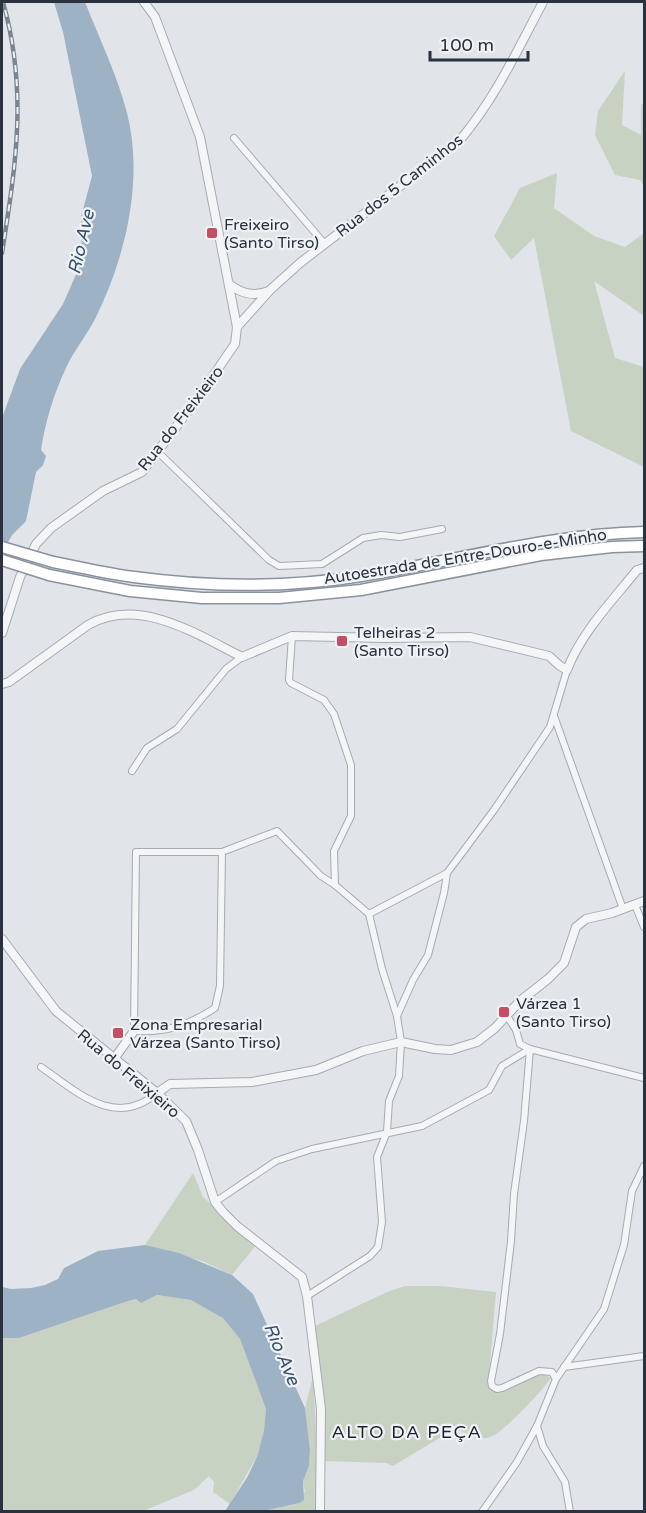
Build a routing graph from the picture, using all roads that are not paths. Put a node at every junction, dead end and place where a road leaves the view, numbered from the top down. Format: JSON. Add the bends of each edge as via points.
{"nodes":[{"id":1,"x":144,"y":2,"type":"edge"},
{"id":2,"x":543,"y":2,"type":"edge"},
{"id":3,"x":234,"y":138,"type":"dead end"},
{"id":4,"x":324,"y":243,"type":"junction"},
{"id":5,"x":229,"y":284,"type":"junction"},
{"id":6,"x":270,"y":290,"type":"junction"},
{"id":7,"x":237,"y":327,"type":"junction"},
{"id":8,"x":158,"y":452,"type":"junction"},
{"id":9,"x":442,"y":529,"type":"dead end"},
{"id":10,"x":645,"y":532,"type":"edge"},
{"id":11,"x":645,"y":546,"type":"edge"},
{"id":12,"x":2,"y":547,"type":"edge"},
{"id":13,"x":2,"y":560,"type":"edge"},
{"id":14,"x":645,"y":568,"type":"edge"},
{"id":15,"x":2,"y":633,"type":"edge"},
{"id":16,"x":292,"y":636,"type":"junction"},
{"id":17,"x":242,"y":657,"type":"junction"},
{"id":18,"x":567,"y":670,"type":"junction"},
{"id":19,"x":2,"y":684,"type":"edge"},
{"id":20,"x":554,"y":716,"type":"junction"},
{"id":21,"x":132,"y":771,"type":"dead end"},
{"id":22,"x":222,"y":852,"type":"junction"},
{"id":23,"x":447,"y":873,"type":"junction"},
{"id":24,"x":335,"y":885,"type":"junction"},
{"id":25,"x":645,"y":901,"type":"edge"},
{"id":26,"x":635,"y":905,"type":"junction"},
{"id":27,"x":623,"y":909,"type":"junction"},
{"id":28,"x":369,"y":914,"type":"junction"},
{"id":29,"x":645,"y":927,"type":"edge"},
{"id":30,"x":2,"y":939,"type":"edge"},
{"id":31,"x":397,"y":1016,"type":"junction"},
{"id":32,"x":507,"y":1016,"type":"junction"},
{"id":33,"x":134,"y":1031,"type":"junction"},
{"id":34,"x":401,"y":1042,"type":"junction"},
{"id":35,"x":530,"y":1049,"type":"junction"},
{"id":36,"x":114,"y":1059,"type":"junction"},
{"id":37,"x":41,"y":1067,"type":"dead end"},
{"id":38,"x":645,"y":1078,"type":"edge"},
{"id":39,"x":157,"y":1094,"type":"junction"},
{"id":40,"x":387,"y":1132,"type":"junction"},
{"id":41,"x":645,"y":1166,"type":"edge"},
{"id":42,"x":216,"y":1202,"type":"junction"},
{"id":43,"x":307,"y":1296,"type":"junction"},
{"id":44,"x":645,"y":1356,"type":"edge"},
{"id":45,"x":564,"y":1367,"type":"junction"},
{"id":46,"x":556,"y":1379,"type":"junction"},
{"id":47,"x":537,"y":1426,"type":"junction"},
{"id":48,"x":320,"y":1512,"type":"edge"},
{"id":49,"x":482,"y":1512,"type":"edge"},
{"id":50,"x":570,"y":1512,"type":"edge"}],
"edges":[{"from":1,"to":5,"type":"street","via":[[155,17],[200,137]]},
{"from":2,"to":4,"type":"street","name":"Rua dos 5 Caminhos","via":[[492,97],[460,140]]},
{"from":3,"to":4,"type":"street"},
{"from":4,"to":6,"type":"street","name":"Rua dos 5 Caminhos"},
{"from":5,"to":6,"type":"street","via":[[246,294]]},
{"from":5,"to":7,"type":"street"},
{"from":6,"to":7,"type":"street","name":"Rua dos 5 Caminhos"},
{"from":7,"to":8,"type":"street","name":"Rua do Freixieiro","via":[[235,344]]},
{"from":8,"to":9,"type":"street","via":[[279,566],[322,564],[363,538],[400,537]]},
{"from":8,"to":15,"type":"street","name":"Rua do Freixieiro","via":[[142,472],[103,491],[51,528],[36,544],[20,577]]},
{"from":10,"to":12,"type":"highway","name":"Autoestrada de Entre-Douro-e-Minho","bridge":true,"via":[[539,541],[359,576],[278,584],[202,584],[133,577],[53,562]]},
{"from":11,"to":13,"type":"highway","name":"Autoestrada de Entre-Douro-e-Minho","bridge":true,"via":[[541,555],[361,590],[279,598],[190,597],[130,591],[49,575]]},
{"from":14,"to":18,"type":"street","via":[[637,570],[606,609],[573,654]]},
{"from":16,"to":17,"type":"street"},
{"from":16,"to":18,"type":"street","via":[[470,637],[549,656]]},
{"from":16,"to":24,"type":"street","via":[[291,683],[324,700],[341,730],[351,765],[351,816],[334,851]]},
{"from":17,"to":19,"type":"street","via":[[167,622],[125,614],[102,617]]},
{"from":17,"to":21,"type":"street","via":[[226,669],[177,729],[147,748]]},
{"from":18,"to":20,"type":"street"},
{"from":20,"to":23,"type":"street","via":[[494,810]]},
{"from":20,"to":27,"type":"street"},
{"from":22,"to":24,"type":"street","via":[[278,831],[321,876]]},
{"from":22,"to":33,"type":"street","via":[[220,986],[215,1008],[192,1023],[152,1032]]},
{"from":22,"to":33,"type":"street","via":[[136,852]]},
{"from":23,"to":28,"type":"street"},
{"from":23,"to":31,"type":"street","via":[[428,955]]},
{"from":24,"to":28,"type":"street"},
{"from":25,"to":26,"type":"street"},
{"from":26,"to":27,"type":"street"},
{"from":26,"to":29,"type":"street"},
{"from":27,"to":32,"type":"street","via":[[586,919],[576,927],[564,963]]},
{"from":28,"to":31,"type":"street"},
{"from":30,"to":36,"type":"street","name":"Rua do Freixieiro","via":[[56,1011]]},
{"from":31,"to":34,"type":"street"},
{"from":32,"to":34,"type":"street","via":[[477,1042],[451,1050]]},
{"from":32,"to":35,"type":"street","via":[[520,1044]]},
{"from":33,"to":36,"type":"street"},
{"from":34,"to":39,"type":"street","via":[[363,1051],[316,1070],[252,1082],[170,1084]]},
{"from":34,"to":40,"type":"street","via":[[399,1076],[389,1101]]},
{"from":35,"to":38,"type":"street"},
{"from":35,"to":40,"type":"street","via":[[502,1066],[489,1090],[422,1126]]},
{"from":35,"to":46,"type":"street","via":[[511,1241],[491,1381],[492,1386],[502,1388],[539,1371],[552,1372]]},
{"from":36,"to":39,"type":"street","name":"Rua do Freixieiro"},
{"from":37,"to":39,"type":"street","via":[[81,1094],[113,1109],[146,1103]]},
{"from":39,"to":42,"type":"street","name":"Rua do Freixieiro","via":[[186,1122]]},
{"from":40,"to":42,"type":"street","via":[[276,1161]]},
{"from":40,"to":43,"type":"street","via":[[376,1157],[382,1222],[378,1247],[370,1257]]},
{"from":41,"to":45,"type":"street","via":[[632,1191],[624,1245],[604,1309]]},
{"from":42,"to":43,"type":"street","name":"Rua do Freixieiro","via":[[237,1226],[302,1277]]},
{"from":43,"to":48,"type":"street","name":"Rua do Freixieiro","via":[[321,1408]]},
{"from":44,"to":45,"type":"street"},
{"from":45,"to":46,"type":"street"},
{"from":46,"to":47,"type":"street"},
{"from":47,"to":49,"type":"street"},
{"from":47,"to":50,"type":"street","via":[[543,1446],[564,1482]]}]}
